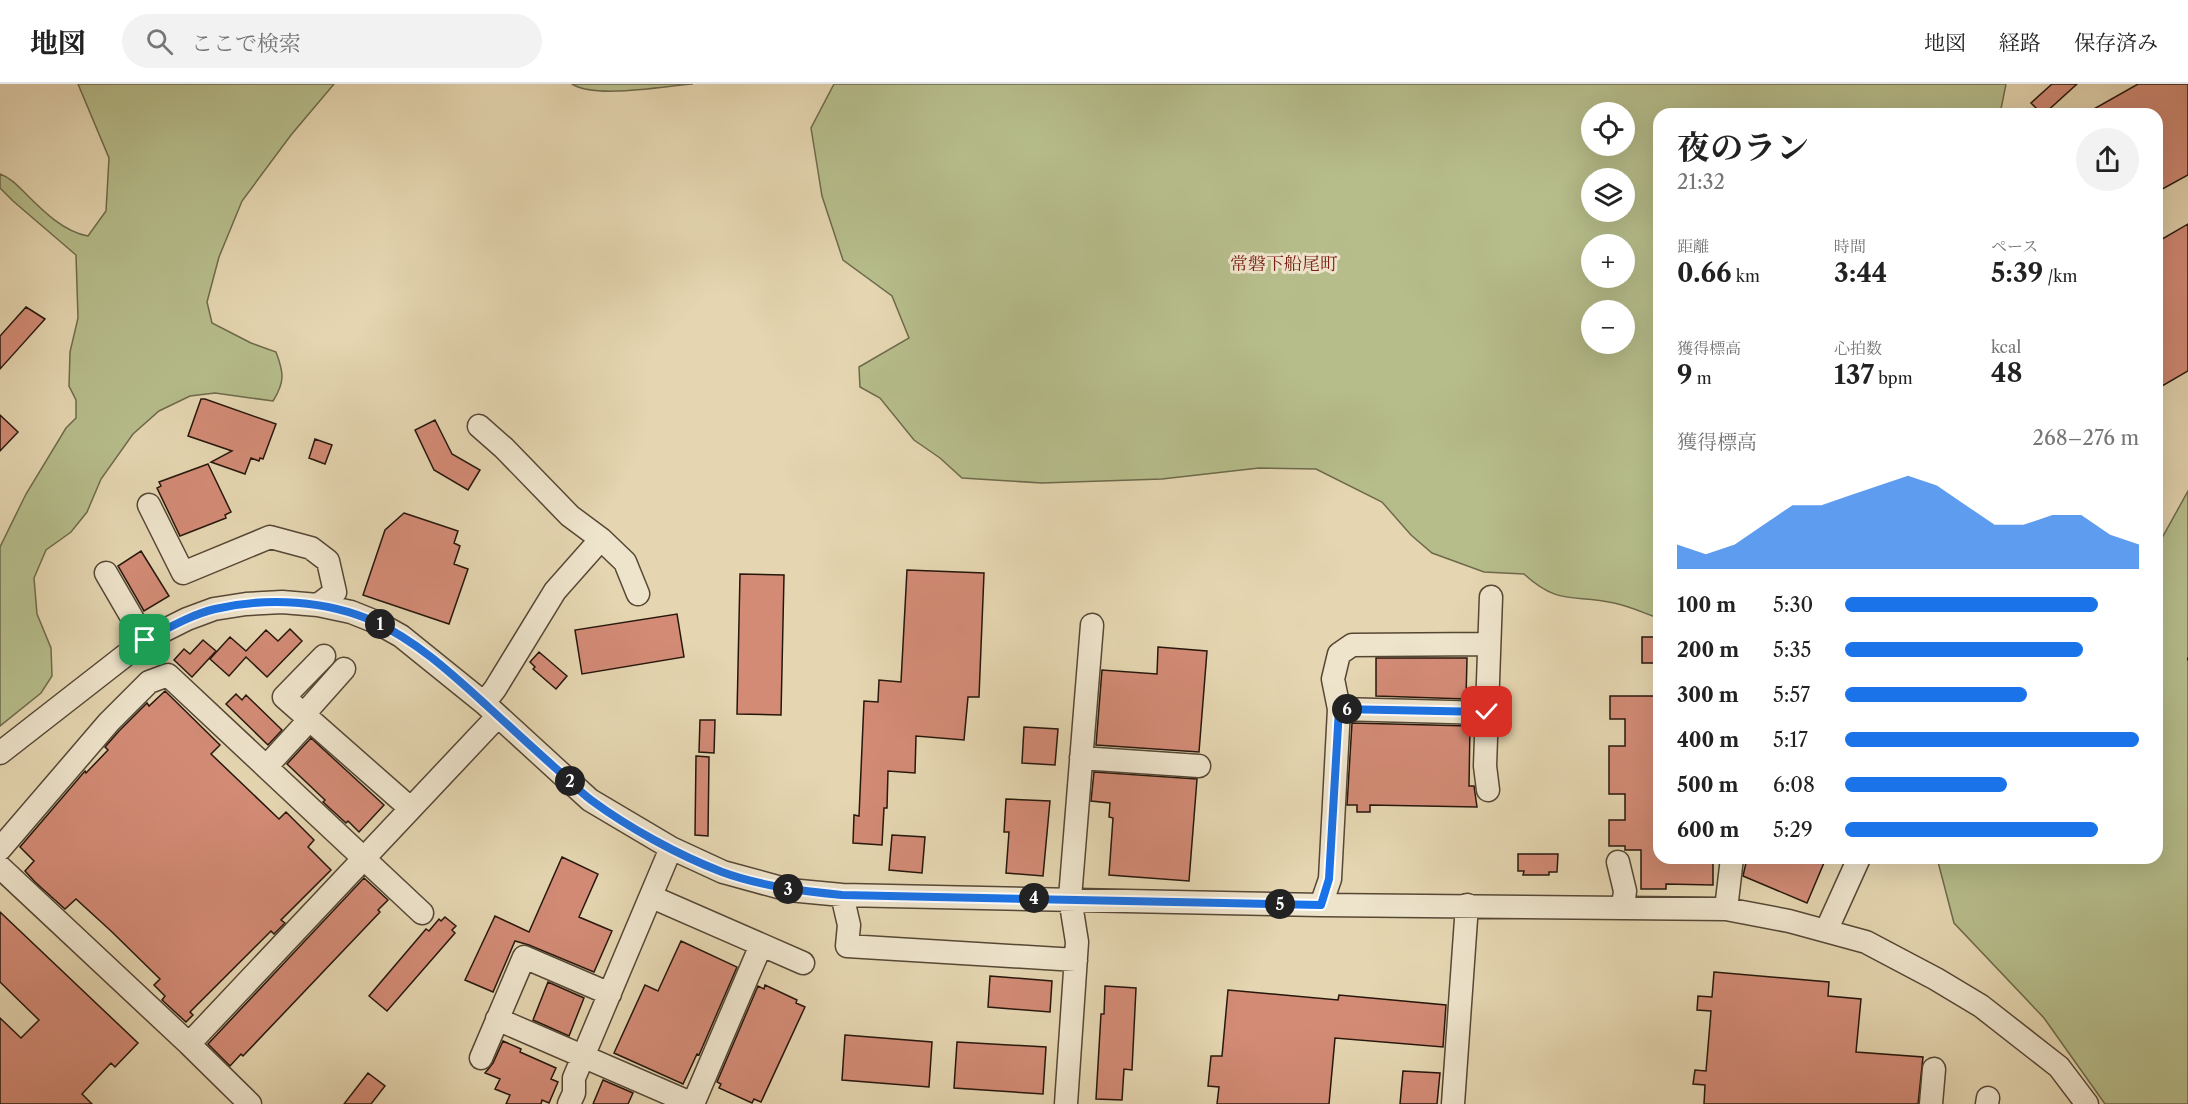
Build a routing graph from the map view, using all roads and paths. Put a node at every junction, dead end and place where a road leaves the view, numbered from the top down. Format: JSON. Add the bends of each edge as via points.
{"nodes":[{"id":1,"x":479,"y":426,"type":"dead end"},
{"id":2,"x":149,"y":505,"type":"dead end"},
{"id":3,"x":601,"y":539,"type":"junction"},
{"id":4,"x":106,"y":573,"type":"dead end"},
{"id":5,"x":638,"y":594,"type":"dead end"},
{"id":6,"x":1491,"y":597,"type":"dead end"},
{"id":7,"x":318,"y":605,"type":"junction"},
{"id":8,"x":1092,"y":625,"type":"dead end"},
{"id":9,"x":145,"y":640,"type":"junction"},
{"id":10,"x":1488,"y":644,"type":"junction"},
{"id":11,"x":324,"y":656,"type":"dead end"},
{"id":12,"x":344,"y":669,"type":"dead end"},
{"id":13,"x":1339,"y":709,"type":"junction"},
{"id":14,"x":491,"y":710,"type":"junction"},
{"id":15,"x":1487,"y":712,"type":"junction"},
{"id":16,"x":307,"y":717,"type":"junction"},
{"id":17,"x":0,"y":753,"type":"edge"},
{"id":18,"x":1081,"y":758,"type":"junction"},
{"id":19,"x":1199,"y":766,"type":"dead end"},
{"id":20,"x":266,"y":767,"type":"junction"},
{"id":21,"x":1488,"y":790,"type":"dead end"},
{"id":22,"x":410,"y":808,"type":"junction"},
{"id":23,"x":671,"y":848,"type":"junction"},
{"id":24,"x":0,"y":849,"type":"edge"},
{"id":25,"x":363,"y":858,"type":"junction"},
{"id":26,"x":1618,"y":862,"type":"dead end"},
{"id":27,"x":1731,"y":864,"type":"edge"},
{"id":28,"x":1856,"y":864,"type":"edge"},
{"id":29,"x":0,"y":867,"type":"edge"},
{"id":30,"x":842,"y":895,"type":"junction"},
{"id":31,"x":652,"y":897,"type":"junction"},
{"id":32,"x":1070,"y":898,"type":"junction"},
{"id":33,"x":1321,"y":905,"type":"junction"},
{"id":34,"x":1467,"y":905,"type":"junction"},
{"id":35,"x":1623,"y":908,"type":"junction"},
{"id":36,"x":1726,"y":909,"type":"junction"},
{"id":37,"x":422,"y":913,"type":"dead end"},
{"id":38,"x":1826,"y":931,"type":"junction"},
{"id":39,"x":761,"y":945,"type":"junction"},
{"id":40,"x":1076,"y":960,"type":"junction"},
{"id":41,"x":803,"y":963,"type":"dead end"},
{"id":42,"x":610,"y":994,"type":"junction"},
{"id":43,"x":497,"y":1019,"type":"junction"},
{"id":44,"x":189,"y":1044,"type":"junction"},
{"id":45,"x":584,"y":1057,"type":"junction"},
{"id":46,"x":481,"y":1058,"type":"dead end"},
{"id":47,"x":1934,"y":1069,"type":"dead end"},
{"id":48,"x":250,"y":1104,"type":"edge"},
{"id":49,"x":569,"y":1104,"type":"edge"},
{"id":50,"x":693,"y":1104,"type":"edge"},
{"id":51,"x":1066,"y":1104,"type":"edge"},
{"id":52,"x":1453,"y":1104,"type":"edge"},
{"id":53,"x":1931,"y":1104,"type":"edge"},
{"id":54,"x":2087,"y":1104,"type":"edge"}],
"edges":[{"from":1,"to":3,"type":"street","via":[[570,516]]},
{"from":2,"to":7,"type":"street","via":[[183,573],[270,537],[311,548],[328,561],[335,592]]},
{"from":3,"to":5,"type":"street","via":[[625,562]]},
{"from":3,"to":14,"type":"street","via":[[555,591],[495,689]]},
{"from":4,"to":9,"type":"street"},
{"from":6,"to":10,"type":"street"},
{"from":7,"to":9,"type":"street","via":[[282,602],[214,609]]},
{"from":7,"to":14,"type":"street","via":[[351,612],[402,636]]},
{"from":8,"to":18,"type":"street"},
{"from":9,"to":17,"type":"street"},
{"from":10,"to":13,"type":"street","via":[[1353,645],[1339,654],[1333,679]]},
{"from":10,"to":15,"type":"street"},
{"from":11,"to":16,"type":"street","via":[[285,697]]},
{"from":12,"to":16,"type":"street"},
{"from":13,"to":15,"type":"street"},
{"from":13,"to":33,"type":"street","via":[[1329,879]]},
{"from":14,"to":22,"type":"street"},
{"from":14,"to":23,"type":"street","via":[[590,800]]},
{"from":15,"to":21,"type":"street"},
{"from":16,"to":20,"type":"street"},
{"from":16,"to":22,"type":"street"},
{"from":18,"to":19,"type":"street"},
{"from":18,"to":32,"type":"street"},
{"from":20,"to":24,"type":"street","via":[[168,675],[149,682],[109,722]]},
{"from":20,"to":25,"type":"street"},
{"from":22,"to":25,"type":"street"},
{"from":23,"to":30,"type":"street","via":[[723,872],[789,890]]},
{"from":23,"to":31,"type":"street"},
{"from":25,"to":37,"type":"street"},
{"from":25,"to":44,"type":"street"},
{"from":26,"to":35,"type":"street","via":[[1625,891]]},
{"from":27,"to":36,"type":"street"},
{"from":28,"to":38,"type":"street"},
{"from":29,"to":44,"type":"street"},
{"from":30,"to":32,"type":"street"},
{"from":30,"to":40,"type":"street","via":[[849,925],[847,946]]},
{"from":31,"to":39,"type":"street"},
{"from":31,"to":42,"type":"street"},
{"from":32,"to":33,"type":"street"},
{"from":32,"to":40,"type":"street"},
{"from":33,"to":34,"type":"street"},
{"from":34,"to":35,"type":"street"},
{"from":34,"to":52,"type":"street"},
{"from":35,"to":36,"type":"street"},
{"from":36,"to":38,"type":"street"},
{"from":38,"to":54,"type":"street","via":[[1866,942],[1981,1006],[2060,1067]]},
{"from":39,"to":41,"type":"street"},
{"from":39,"to":50,"type":"street"},
{"from":40,"to":51,"type":"street"},
{"from":42,"to":43,"type":"street","via":[[524,957]]},
{"from":42,"to":45,"type":"street"},
{"from":43,"to":45,"type":"street"},
{"from":43,"to":46,"type":"street"},
{"from":44,"to":48,"type":"street"},
{"from":45,"to":49,"type":"street","via":[[574,1078]]},
{"from":45,"to":50,"type":"street"},
{"from":47,"to":53,"type":"street"}]}
